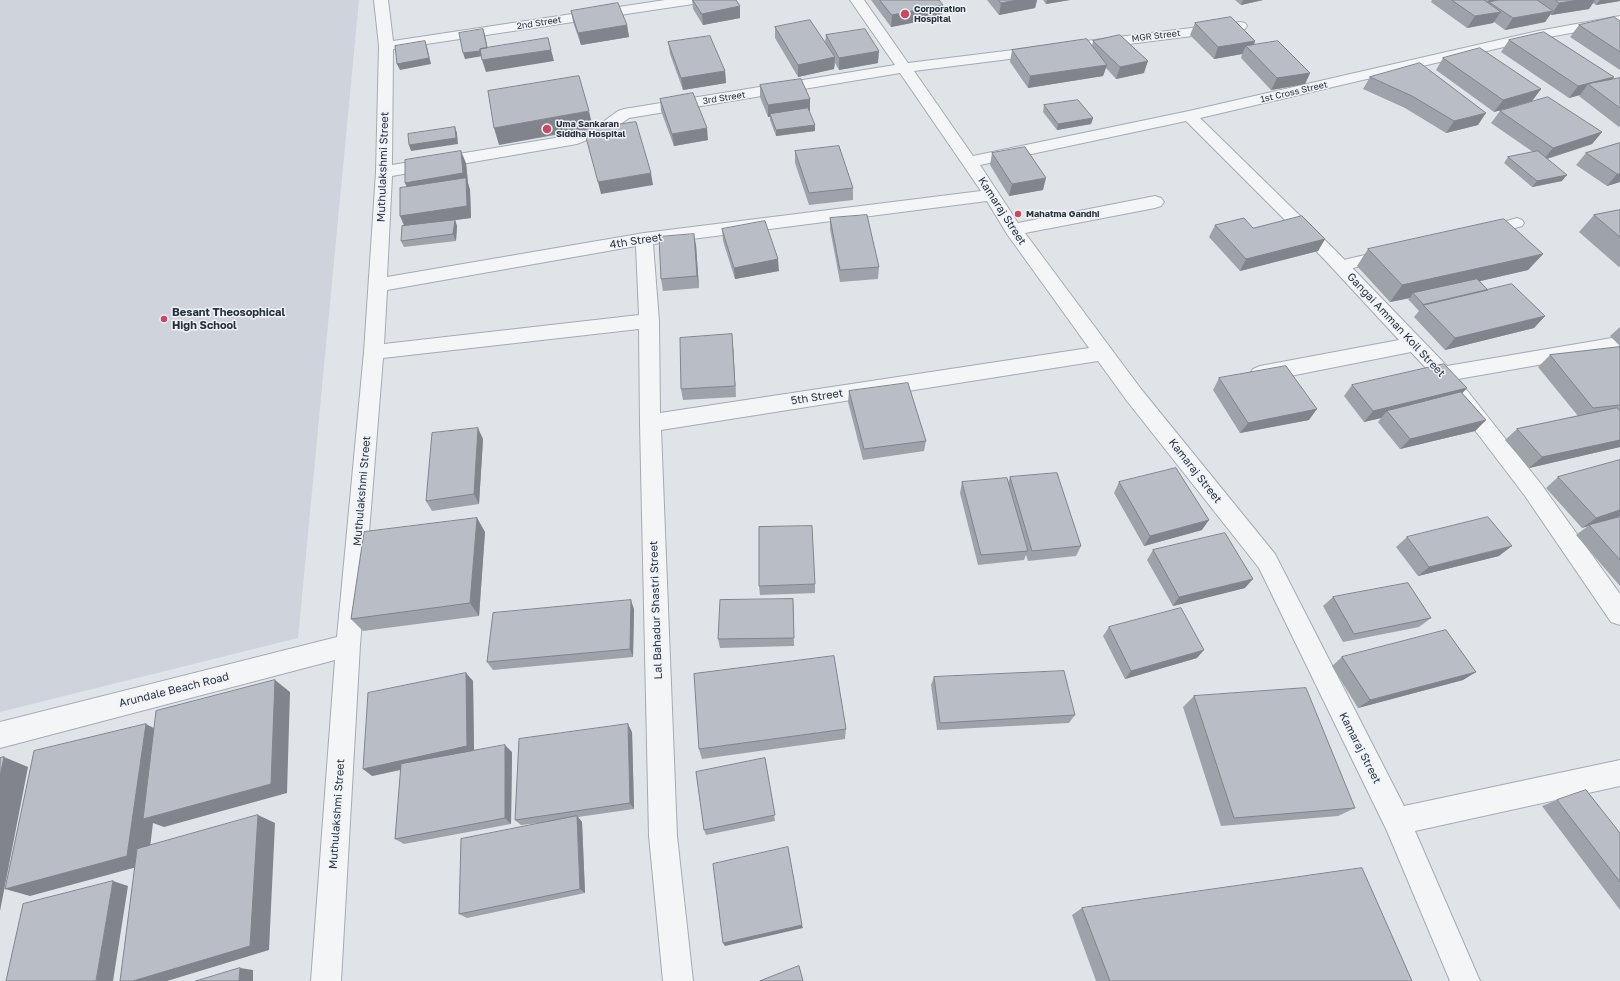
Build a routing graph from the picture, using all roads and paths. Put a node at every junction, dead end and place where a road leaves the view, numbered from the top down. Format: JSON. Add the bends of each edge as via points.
{"nodes":[{"id":1,"x":380,"y":0,"type":"edge"},
{"id":2,"x":693,"y":0,"type":"edge"},
{"id":3,"x":857,"y":0,"type":"edge"},
{"id":4,"x":1620,"y":20,"type":"edge"},
{"id":5,"x":1240,"y":26,"type":"edge"},
{"id":6,"x":386,"y":46,"type":"junction"},
{"id":7,"x":905,"y":68,"type":"junction"},
{"id":8,"x":1189,"y":116,"type":"junction"},
{"id":9,"x":968,"y":162,"type":"junction"},
{"id":10,"x":384,"y":172,"type":"junction"},
{"id":11,"x":992,"y":195,"type":"junction"},
{"id":12,"x":1155,"y":202,"type":"dead end"},
{"id":13,"x":1517,"y":223,"type":"dead end"},
{"id":14,"x":1013,"y":230,"type":"junction"},
{"id":15,"x":1472,"y":234,"type":"edge"},
{"id":16,"x":644,"y":239,"type":"junction"},
{"id":17,"x":1396,"y":253,"type":"edge"},
{"id":18,"x":1340,"y":266,"type":"junction"},
{"id":19,"x":377,"y":285,"type":"junction"},
{"id":20,"x":649,"y":321,"type":"junction"},
{"id":21,"x":1416,"y":344,"type":"junction"},
{"id":22,"x":1612,"y":346,"type":"edge"},
{"id":23,"x":374,"y":352,"type":"junction"},
{"id":24,"x":1102,"y":353,"type":"junction"},
{"id":25,"x":1443,"y":374,"type":"junction"},
{"id":26,"x":1245,"y":377,"type":"edge"},
{"id":27,"x":650,"y":423,"type":"junction"},
{"id":28,"x":1620,"y":614,"type":"edge"},
{"id":29,"x":348,"y":645,"type":"junction"},
{"id":30,"x":0,"y":735,"type":"edge"},
{"id":31,"x":1620,"y":773,"type":"edge"},
{"id":32,"x":1397,"y":821,"type":"junction"},
{"id":33,"x":326,"y":981,"type":"edge"},
{"id":34,"x":678,"y":981,"type":"edge"},
{"id":35,"x":1465,"y":981,"type":"edge"}],
"edges":[{"from":1,"to":6,"type":"street","name":"Muthulakshmi Street"},
{"from":2,"to":6,"type":"street","name":"2nd Street"},
{"from":3,"to":7,"type":"street","name":"Kamaraj Street"},
{"from":4,"to":8,"type":"street","name":"1st Cross Street","via":[[1538,35]]},
{"from":5,"to":7,"type":"street","name":"MGR Street"},
{"from":6,"to":10,"type":"street","name":"Muthulakshmi Street"},
{"from":7,"to":9,"type":"street","name":"Kamaraj Street"},
{"from":7,"to":10,"type":"street","name":"3rd Street","via":[[624,114],[606,127],[577,139]]},
{"from":8,"to":9,"type":"street","name":"1st Cross Street"},
{"from":8,"to":18,"type":"street","name":"Gangai Amman Koil Street"},
{"from":9,"to":11,"type":"street","name":"Kamaraj Street"},
{"from":10,"to":19,"type":"street","name":"Muthulakshmi Street"},
{"from":11,"to":14,"type":"street","name":"Kamaraj Street"},
{"from":11,"to":16,"type":"street","name":"4th Street"},
{"from":12,"to":14,"type":"street"},
{"from":13,"to":15,"type":"lane"},
{"from":14,"to":24,"type":"street","name":"Kamaraj Street"},
{"from":16,"to":19,"type":"street","name":"4th Street"},
{"from":16,"to":20,"type":"street","name":"Lal Bahadur Shastri Street"},
{"from":17,"to":18,"type":"lane"},
{"from":18,"to":21,"type":"street","name":"Gangai Amman Koil Street"},
{"from":19,"to":23,"type":"street","name":"Muthulakshmi Street"},
{"from":20,"to":23,"type":"street"},
{"from":20,"to":27,"type":"street","name":"Lal Bahadur Shastri Street"},
{"from":21,"to":25,"type":"street","name":"Gangai Amman Koil Street"},
{"from":21,"to":26,"type":"street"},
{"from":22,"to":25,"type":"street"},
{"from":23,"to":29,"type":"street","name":"Muthulakshmi Street"},
{"from":24,"to":27,"type":"street","name":"5th Street"},
{"from":24,"to":32,"type":"street","name":"Kamaraj Street","via":[[1267,561]]},
{"from":25,"to":28,"type":"street","name":"Gangai Amman Koil Street","via":[[1533,490]]},
{"from":27,"to":34,"type":"street","name":"Lal Bahadur Shastri Street","via":[[663,836]]},
{"from":29,"to":30,"type":"street","name":"Arundale Beach Road"},
{"from":29,"to":33,"type":"street","name":"Muthulakshmi Street"},
{"from":31,"to":32,"type":"street"},
{"from":32,"to":35,"type":"street","name":"Kamaraj Street"}]}
